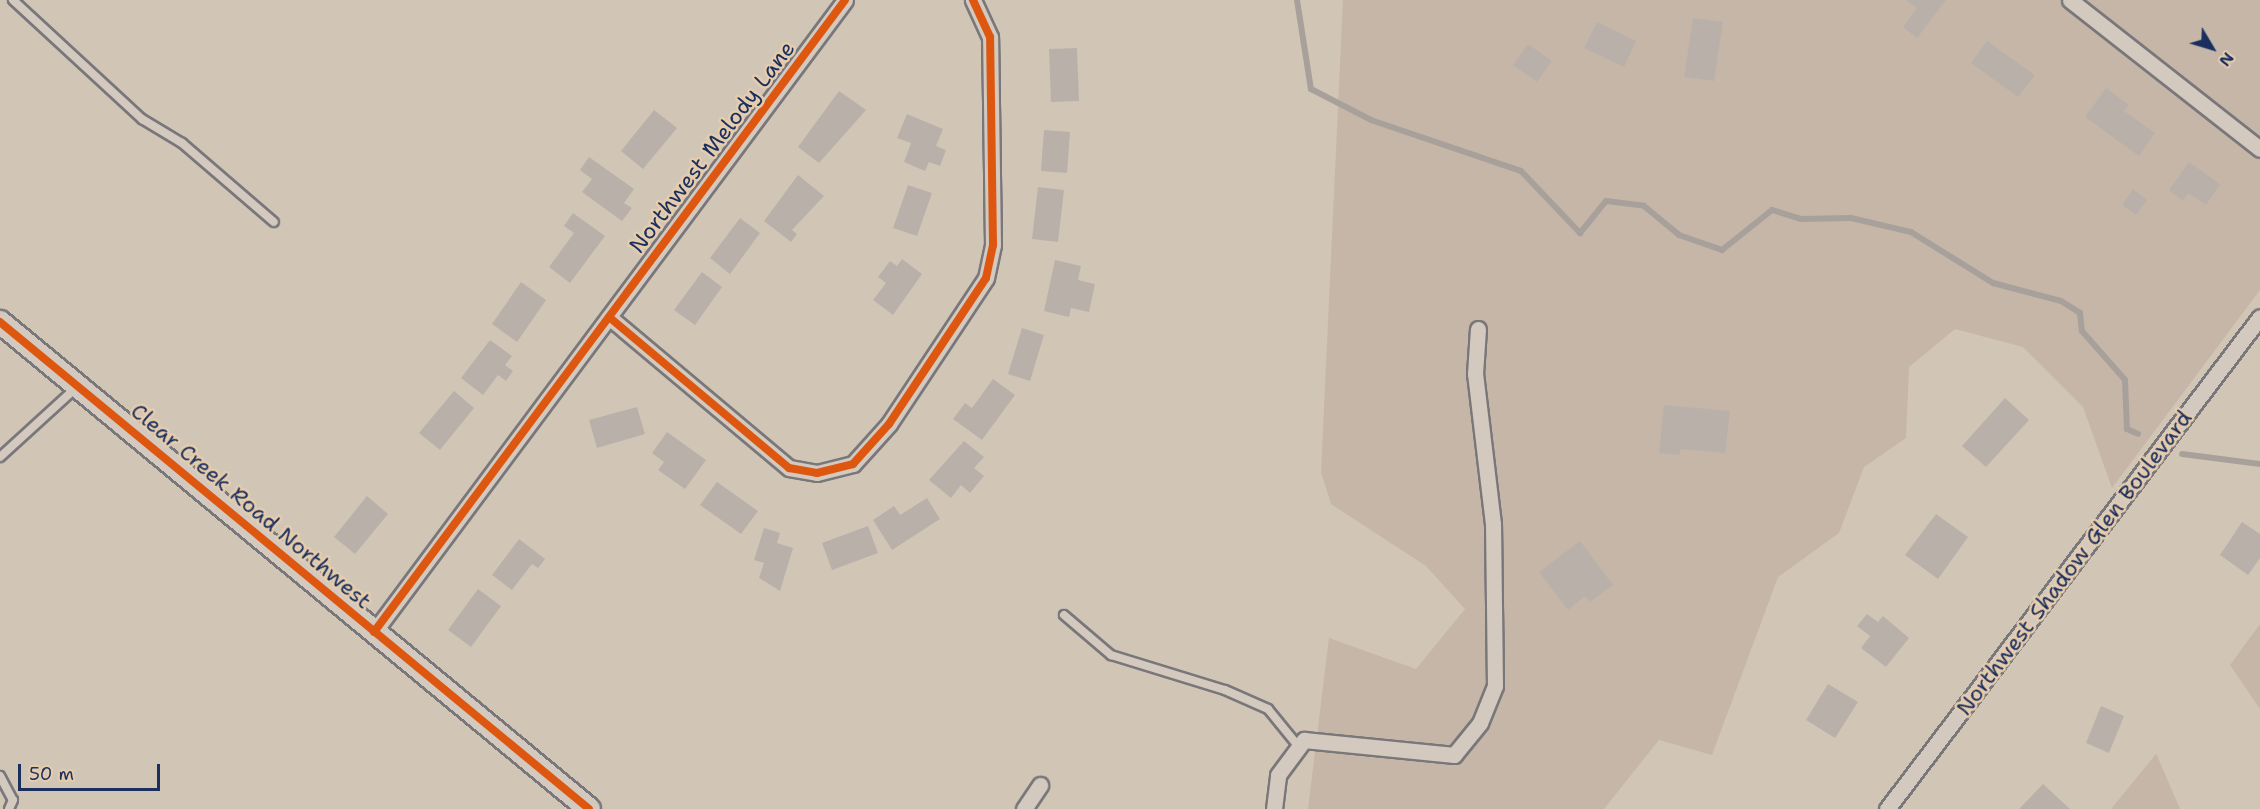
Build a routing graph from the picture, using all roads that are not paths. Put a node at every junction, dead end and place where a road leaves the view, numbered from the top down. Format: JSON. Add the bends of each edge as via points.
{"nodes":[{"id":1,"x":13,"y":0,"type":"edge"},
{"id":2,"x":845,"y":0,"type":"edge"},
{"id":3,"x":973,"y":0,"type":"edge"},
{"id":4,"x":2070,"y":0,"type":"edge"},
{"id":5,"x":2260,"y":149,"type":"edge"},
{"id":6,"x":274,"y":222,"type":"dead end"},
{"id":7,"x":609,"y":317,"type":"junction"},
{"id":8,"x":2260,"y":317,"type":"edge"},
{"id":9,"x":0,"y":322,"type":"edge"},
{"id":10,"x":1478,"y":330,"type":"dead end"},
{"id":11,"x":78,"y":386,"type":"junction"},
{"id":12,"x":0,"y":457,"type":"edge"},
{"id":13,"x":1064,"y":615,"type":"dead end"},
{"id":14,"x":374,"y":632,"type":"junction"},
{"id":15,"x":1299,"y":747,"type":"junction"},
{"id":16,"x":0,"y":776,"type":"edge"},
{"id":17,"x":1040,"y":785,"type":"dead end"},
{"id":18,"x":9,"y":809,"type":"edge"},
{"id":19,"x":589,"y":809,"type":"edge"},
{"id":20,"x":1024,"y":809,"type":"edge"},
{"id":21,"x":1274,"y":809,"type":"edge"},
{"id":22,"x":1887,"y":809,"type":"edge"}],
"edges":[{"from":1,"to":6,"type":"lane","via":[[142,119],[182,143]]},
{"from":2,"to":7,"type":"street","name":"Northwest Melody Lane"},
{"from":3,"to":7,"type":"street","via":[[990,37],[993,245],[986,278],[889,424],[853,464],[817,472],[789,468]]},
{"from":4,"to":5,"type":"street"},
{"from":7,"to":14,"type":"street","name":"Northwest Melody Lane"},
{"from":8,"to":22,"type":"street","name":"Northwest Shadow Glen Boulevard"},
{"from":9,"to":11,"type":"main road","name":"Clear Creek Road Northwest"},
{"from":10,"to":15,"type":"street","via":[[1475,374],[1493,524],[1495,686],[1480,723],[1454,755],[1304,740]]},
{"from":11,"to":12,"type":"lane"},
{"from":11,"to":14,"type":"main road","name":"Clear Creek Road Northwest"},
{"from":13,"to":15,"type":"lane","via":[[1111,655],[1225,690],[1268,709]]},
{"from":14,"to":19,"type":"main road","name":"Clear Creek Road Northwest"},
{"from":15,"to":21,"type":"street","via":[[1278,775]]},
{"from":16,"to":18,"type":"lane","via":[[13,800]]},
{"from":17,"to":20,"type":"street"}]}
